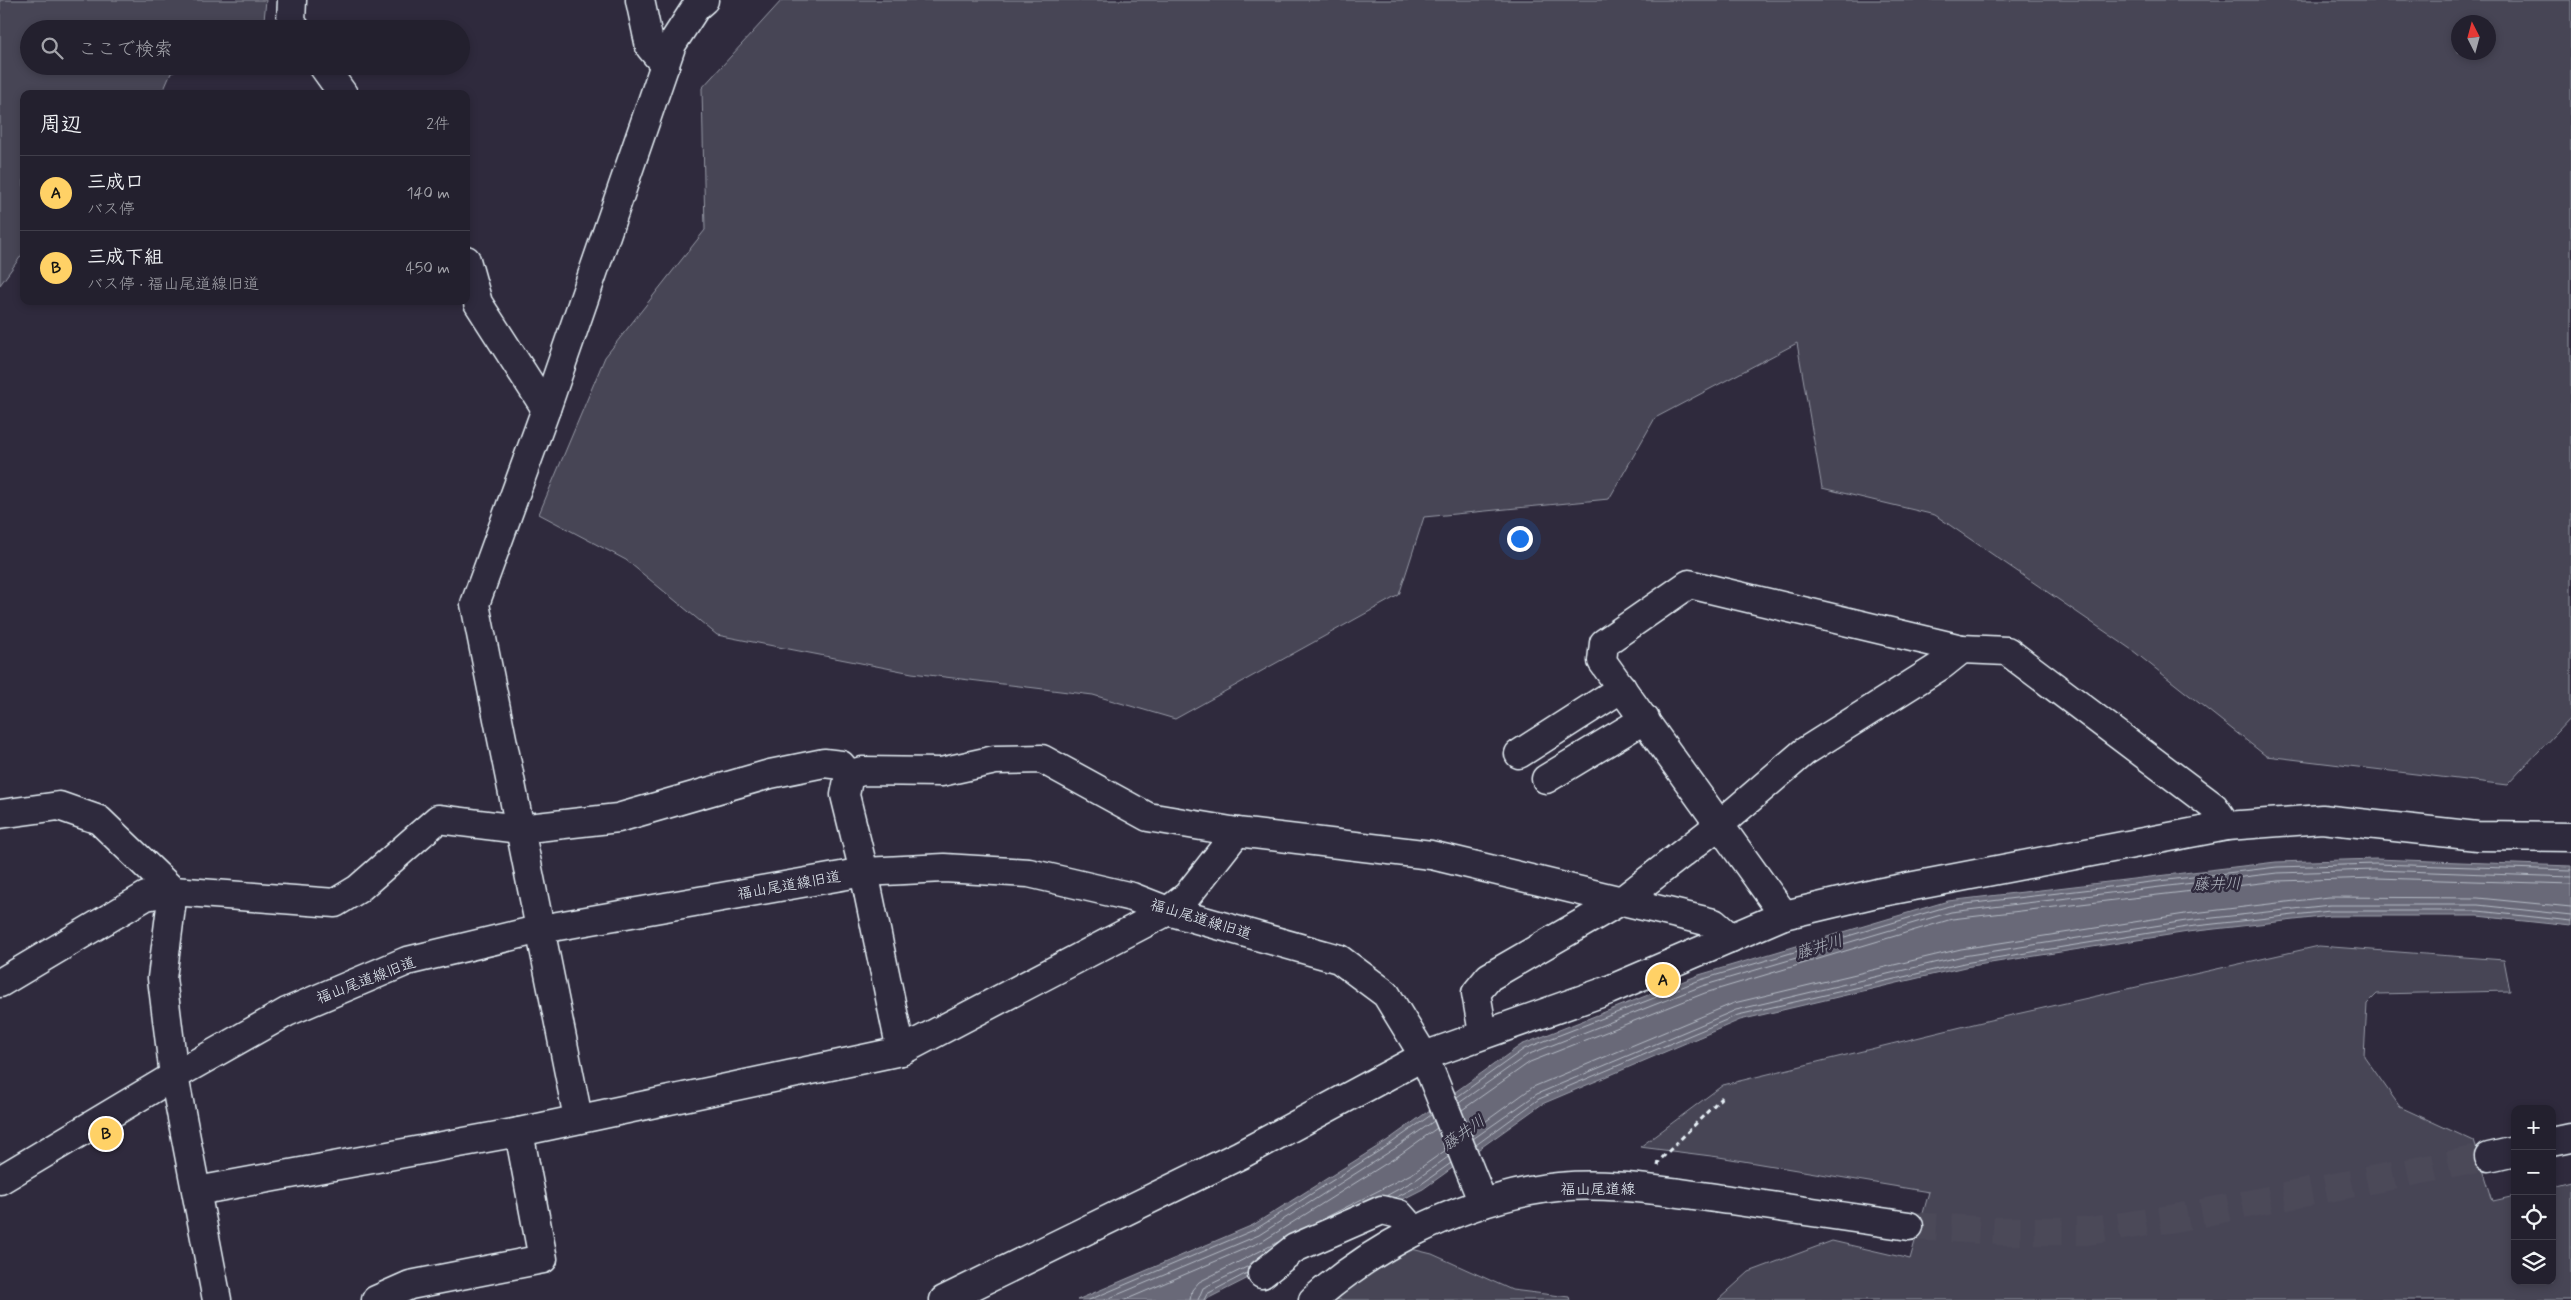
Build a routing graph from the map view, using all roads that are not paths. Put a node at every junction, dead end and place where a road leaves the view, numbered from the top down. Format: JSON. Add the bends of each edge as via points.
{"nodes":[{"id":1,"x":292,"y":0,"type":"edge"},
{"id":2,"x":640,"y":0,"type":"edge"},
{"id":3,"x":704,"y":0,"type":"edge"},
{"id":4,"x":291,"y":20,"type":"edge"},
{"id":5,"x":665,"y":65,"type":"junction"},
{"id":6,"x":329,"y":75,"type":"edge"},
{"id":7,"x":340,"y":90,"type":"edge"},
{"id":8,"x":470,"y":274,"type":"edge"},
{"id":9,"x":546,"y":409,"type":"junction"},
{"id":10,"x":1962,"y":649,"type":"junction"},
{"id":11,"x":1622,"y":688,"type":"junction"},
{"id":12,"x":1645,"y":719,"type":"junction"},
{"id":13,"x":1519,"y":754,"type":"dead end"},
{"id":14,"x":849,"y":775,"type":"junction"},
{"id":15,"x":1546,"y":779,"type":"dead end"},
{"id":16,"x":0,"y":814,"type":"edge"},
{"id":17,"x":1719,"y":825,"type":"junction"},
{"id":18,"x":2228,"y":826,"type":"junction"},
{"id":19,"x":519,"y":829,"type":"junction"},
{"id":20,"x":1237,"y":832,"type":"junction"},
{"id":21,"x":2571,"y":837,"type":"edge"},
{"id":22,"x":864,"y":872,"type":"junction"},
{"id":23,"x":173,"y":891,"type":"junction"},
{"id":24,"x":1624,"y":899,"type":"junction"},
{"id":25,"x":1168,"y":911,"type":"junction"},
{"id":26,"x":1784,"y":915,"type":"junction"},
{"id":27,"x":541,"y":929,"type":"junction"},
{"id":28,"x":1731,"y":938,"type":"junction"},
{"id":29,"x":0,"y":983,"type":"edge"},
{"id":30,"x":1483,"y":1033,"type":"junction"},
{"id":31,"x":901,"y":1051,"type":"junction"},
{"id":32,"x":1424,"y":1056,"type":"junction"},
{"id":33,"x":174,"y":1076,"type":"junction"},
{"id":34,"x":578,"y":1118,"type":"junction"},
{"id":35,"x":519,"y":1132,"type":"junction"},
{"id":36,"x":2571,"y":1138,"type":"edge"},
{"id":37,"x":2556,"y":1141,"type":"edge"},
{"id":38,"x":0,"y":1180,"type":"edge"},
{"id":39,"x":197,"y":1191,"type":"junction"},
{"id":40,"x":1483,"y":1203,"type":"junction"},
{"id":41,"x":1909,"y":1226,"type":"tunnel mouth"},
{"id":42,"x":1414,"y":1231,"type":"junction"},
{"id":43,"x":1262,"y":1274,"type":"dead end"},
{"id":44,"x":217,"y":1300,"type":"edge"},
{"id":45,"x":376,"y":1300,"type":"edge"},
{"id":46,"x":944,"y":1300,"type":"edge"},
{"id":47,"x":1313,"y":1300,"type":"edge"}],
"edges":[{"from":1,"to":4,"type":"street"},
{"from":2,"to":5,"type":"street","via":[[650,47]]},
{"from":3,"to":5,"type":"street","via":[[672,44]]},
{"from":5,"to":9,"type":"street"},
{"from":6,"to":7,"type":"street"},
{"from":8,"to":9,"type":"street","via":[[478,303]]},
{"from":9,"to":19,"type":"street","via":[[475,604]]},
{"from":10,"to":11,"type":"street","via":[[1689,584],[1604,643],[1602,661]]},
{"from":10,"to":17,"type":"street","via":[[1804,752]]},
{"from":10,"to":18,"type":"street","via":[[2006,651],[2214,807]]},
{"from":11,"to":12,"type":"street"},
{"from":11,"to":13,"type":"street"},
{"from":12,"to":15,"type":"street"},
{"from":12,"to":17,"type":"street"},
{"from":14,"to":19,"type":"street","via":[[840,765],[824,763],[770,774],[618,818]]},
{"from":14,"to":20,"type":"street","via":[[862,771],[941,772],[995,760],[1042,759],[1148,817]]},
{"from":14,"to":22,"type":"street","via":[[845,795]]},
{"from":16,"to":23,"type":"street","via":[[59,806],[99,820]]},
{"from":17,"to":24,"type":"street"},
{"from":17,"to":26,"type":"street"},
{"from":18,"to":21,"type":"street","via":[[2322,819],[2477,836]]},
{"from":18,"to":26,"type":"street","via":[[1877,893]]},
{"from":19,"to":23,"type":"street","via":[[438,819],[358,888],[335,903]]},
{"from":19,"to":27,"type":"street"},
{"from":20,"to":24,"type":"street","via":[[1431,855]]},
{"from":20,"to":25,"type":"street","via":[[1187,896]]},
{"from":22,"to":25,"type":"street","name":"福山尾道線旧道","via":[[944,868],[1029,873],[1132,897]]},
{"from":22,"to":27,"type":"street","name":"福山尾道線旧道"},
{"from":22,"to":31,"type":"street"},
{"from":23,"to":29,"type":"street","via":[[146,896]]},
{"from":23,"to":33,"type":"street","via":[[162,978]]},
{"from":24,"to":28,"type":"street","via":[[1714,923]]},
{"from":24,"to":30,"type":"street","via":[[1489,977],[1476,993]]},
{"from":25,"to":31,"type":"street"},
{"from":25,"to":32,"type":"street","name":"福山尾道線旧道","via":[[1339,959],[1386,994]]},
{"from":26,"to":28,"type":"street"},
{"from":27,"to":33,"type":"street","name":"福山尾道線旧道","via":[[407,962],[287,1012]]},
{"from":27,"to":34,"type":"street"},
{"from":28,"to":30,"type":"street","via":[[1609,990]]},
{"from":30,"to":32,"type":"street"},
{"from":31,"to":34,"type":"street"},
{"from":32,"to":40,"type":"street","name":"福山尾道線旧道"},
{"from":32,"to":46,"type":"street","via":[[1240,1155]]},
{"from":33,"to":38,"type":"street","name":"福山尾道線旧道"},
{"from":33,"to":39,"type":"street"},
{"from":34,"to":35,"type":"street"},
{"from":35,"to":39,"type":"street"},
{"from":35,"to":45,"type":"street","via":[[543,1259],[410,1285]]},
{"from":36,"to":37,"type":"street"},
{"from":39,"to":44,"type":"street"},
{"from":40,"to":41,"type":"street","name":"福山尾道線","via":[[1532,1191],[1590,1186],[1655,1189]]},
{"from":40,"to":42,"type":"street","name":"福山尾道線"},
{"from":42,"to":43,"type":"street","via":[[1399,1214],[1382,1210],[1295,1248]]},
{"from":42,"to":47,"type":"street","name":"福山尾道線","via":[[1333,1282]]}]}
